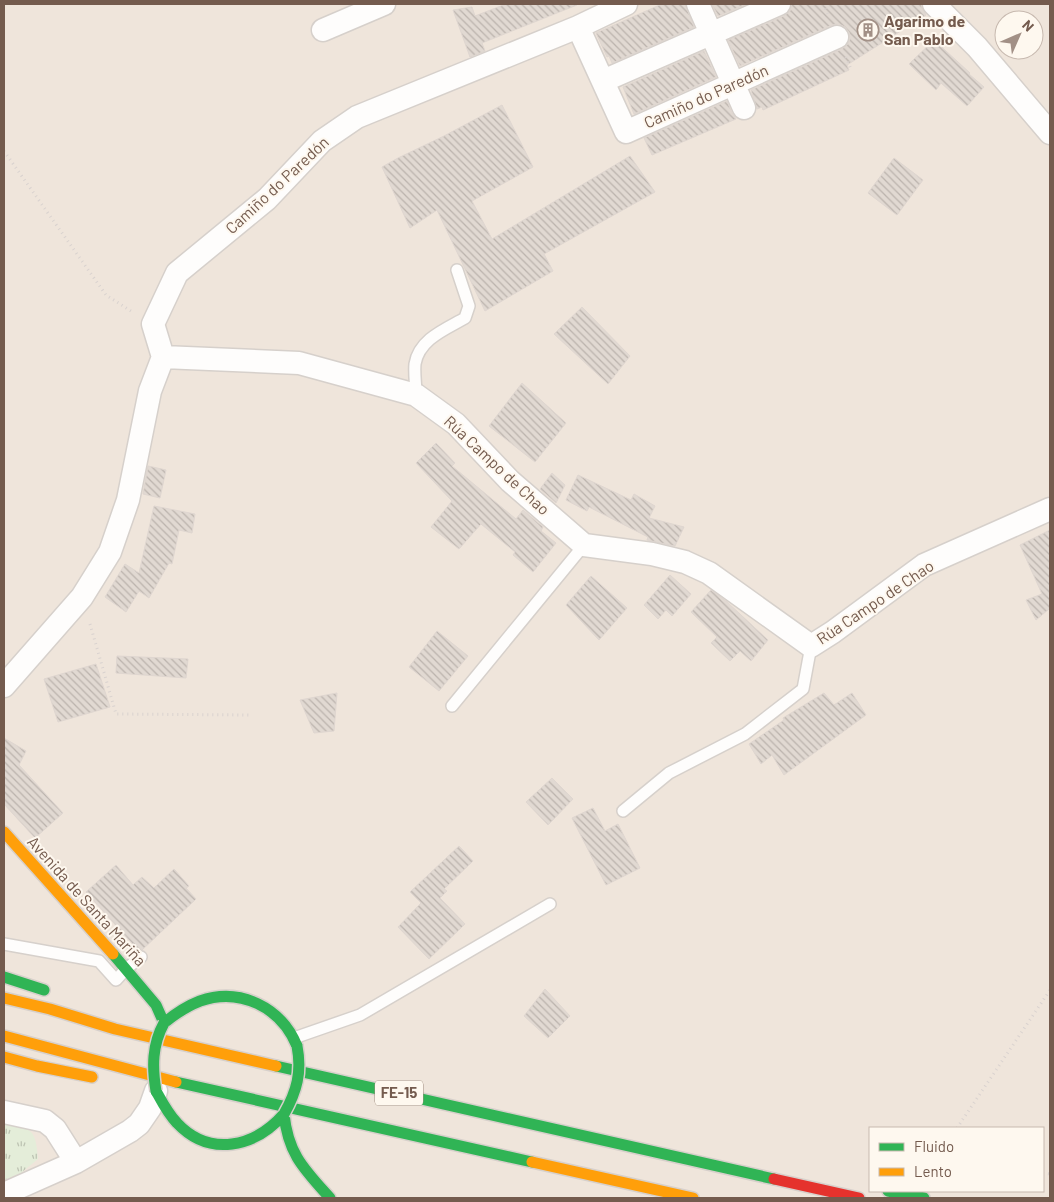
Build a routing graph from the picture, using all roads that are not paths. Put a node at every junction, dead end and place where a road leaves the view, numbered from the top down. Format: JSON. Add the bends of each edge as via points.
{"nodes":[{"id":1,"x":384,"y":4,"type":"edge"},
{"id":2,"x":626,"y":4,"type":"edge"},
{"id":3,"x":698,"y":4,"type":"edge"},
{"id":4,"x":779,"y":4,"type":"edge"},
{"id":5,"x":934,"y":4,"type":"edge"},
{"id":6,"x":578,"y":27,"type":"junction"},
{"id":7,"x":323,"y":30,"type":"dead end"},
{"id":8,"x":712,"y":33,"type":"junction"},
{"id":9,"x":837,"y":37,"type":"dead end"},
{"id":10,"x":603,"y":82,"type":"junction"},
{"id":11,"x":734,"y":83,"type":"junction"},
{"id":12,"x":744,"y":108,"type":"dead end"},
{"id":13,"x":1050,"y":133,"type":"edge"},
{"id":14,"x":457,"y":270,"type":"dead end"},
{"id":15,"x":162,"y":358,"type":"junction"},
{"id":16,"x":416,"y":395,"type":"junction"},
{"id":17,"x":1050,"y":509,"type":"edge"},
{"id":18,"x":584,"y":545,"type":"junction"},
{"id":19,"x":811,"y":646,"type":"junction"},
{"id":20,"x":4,"y":686,"type":"edge"},
{"id":21,"x":452,"y":706,"type":"dead end"},
{"id":22,"x":623,"y":811,"type":"dead end"},
{"id":23,"x":4,"y":832,"type":"edge"},
{"id":24,"x":550,"y":904,"type":"dead end"},
{"id":25,"x":4,"y":944,"type":"edge"},
{"id":26,"x":141,"y":957,"type":"dead end"},
{"id":27,"x":126,"y":969,"type":"junction"},
{"id":28,"x":4,"y":978,"type":"edge"},
{"id":29,"x":145,"y":991,"type":"junction"},
{"id":30,"x":51,"y":992,"type":"dead end"},
{"id":31,"x":4,"y":998,"type":"edge"},
{"id":32,"x":67,"y":1002,"type":"dead end"},
{"id":33,"x":188,"y":1006,"type":"junction"},
{"id":34,"x":164,"y":1023,"type":"junction"},
{"id":35,"x":115,"y":1029,"type":"junction"},
{"id":36,"x":4,"y":1036,"type":"edge"},
{"id":37,"x":296,"y":1042,"type":"junction"},
{"id":38,"x":4,"y":1057,"type":"edge"},
{"id":39,"x":101,"y":1079,"type":"dead end"},
{"id":40,"x":128,"y":1081,"type":"dead end"},
{"id":41,"x":162,"y":1086,"type":"junction"},
{"id":42,"x":4,"y":1112,"type":"edge"},
{"id":43,"x":284,"y":1114,"type":"junction"},
{"id":44,"x":179,"y":1126,"type":"junction"},
{"id":45,"x":130,"y":1131,"type":"junction"},
{"id":46,"x":254,"y":1140,"type":"junction"},
{"id":47,"x":267,"y":1143,"type":"dead end"},
{"id":48,"x":278,"y":1148,"type":"dead end"},
{"id":49,"x":296,"y":1160,"type":"junction"},
{"id":50,"x":76,"y":1162,"type":"junction"},
{"id":51,"x":893,"y":1192,"type":"edge"},
{"id":52,"x":860,"y":1193,"type":"edge"},
{"id":53,"x":4,"y":1194,"type":"edge"},
{"id":54,"x":330,"y":1198,"type":"edge"},
{"id":55,"x":693,"y":1198,"type":"edge"},
{"id":56,"x":924,"y":1198,"type":"edge"}],
"edges":[{"from":1,"to":7,"type":"street"},
{"from":2,"to":6,"type":"street","name":"Camiño do Paredón"},
{"from":3,"to":8,"type":"street"},
{"from":4,"to":8,"type":"street"},
{"from":5,"to":13,"type":"street","via":[[977,47]]},
{"from":6,"to":10,"type":"street","name":"Camiño do Paredón"},
{"from":6,"to":15,"type":"street","name":"Camiño do Paredón","via":[[357,117],[322,141],[267,199],[177,274],[153,324]]},
{"from":8,"to":10,"type":"street"},
{"from":8,"to":11,"type":"street"},
{"from":9,"to":11,"type":"street","name":"Camiño do Paredón"},
{"from":10,"to":11,"type":"street","name":"Camiño do Paredón","via":[[626,132]]},
{"from":11,"to":12,"type":"street"},
{"from":14,"to":16,"type":"lane","via":[[469,306],[465,318],[433,336],[424,345],[416,363]]},
{"from":15,"to":16,"type":"street","name":"Rúa Campo de Chao","via":[[299,363]]},
{"from":15,"to":20,"type":"street","via":[[150,391],[128,500],[110,552],[82,597]]},
{"from":16,"to":18,"type":"street","name":"Rúa Campo de Chao","via":[[456,424],[510,481]]},
{"from":17,"to":19,"type":"street","name":"Rúa Campo de Chao","via":[[924,565]]},
{"from":18,"to":19,"type":"street","name":"Rúa Campo de Chao","via":[[685,562],[709,573]]},
{"from":18,"to":21,"type":"lane"},
{"from":19,"to":22,"type":"lane","via":[[803,689],[745,734],[669,773]]},
{"from":23,"to":27,"type":"main road","name":"Avenida de Santa Mariña"},
{"from":24,"to":37,"type":"lane","via":[[360,1015]]},
{"from":25,"to":27,"type":"lane","via":[[99,961],[116,980]]},
{"from":26,"to":27,"type":"lane"},
{"from":27,"to":29,"type":"main road","name":"Avenida de Santa Mariña"},
{"from":28,"to":30,"type":"main road"},
{"from":29,"to":33,"type":"main road","name":"Avenida de Santa Mariña","via":[[170,1003]]},
{"from":29,"to":34,"type":"main road","name":"Avenida de Santa Mariña"},
{"from":31,"to":35,"type":"main road","number":"FE-15"},
{"from":32,"to":35,"type":"main road"},
{"from":33,"to":34,"type":"main road"},
{"from":33,"to":37,"type":"main road","via":[[223,996],[255,1001],[282,1020]]},
{"from":34,"to":41,"type":"main road","bridge":true,"via":[[153,1056],[153,1074]]},
{"from":35,"to":52,"type":"main road","number":"FE-15","via":[[796,1183]]},
{"from":36,"to":41,"type":"main road","number":"FE-15"},
{"from":37,"to":43,"type":"main road","bridge":true,"via":[[299,1085]]},
{"from":38,"to":39,"type":"main road"},
{"from":40,"to":41,"type":"main road"},
{"from":41,"to":44,"type":"main road","via":[[168,1113]]},
{"from":41,"to":45,"type":"street","via":[[139,1124]]},
{"from":41,"to":55,"type":"main road","number":"FE-15"},
{"from":42,"to":50,"type":"street","via":[[44,1121],[55,1129]]},
{"from":43,"to":46,"type":"main road","via":[[277,1125]]},
{"from":43,"to":49,"type":"main road","via":[[284,1130]]},
{"from":44,"to":45,"type":"street","via":[[159,1124]]},
{"from":44,"to":46,"type":"main road","via":[[201,1140],[217,1145]]},
{"from":45,"to":50,"type":"street"},
{"from":46,"to":47,"type":"main road"},
{"from":48,"to":49,"type":"main road"},
{"from":49,"to":54,"type":"main road"},
{"from":50,"to":53,"type":"street"},
{"from":51,"to":56,"type":"main road"}]}
